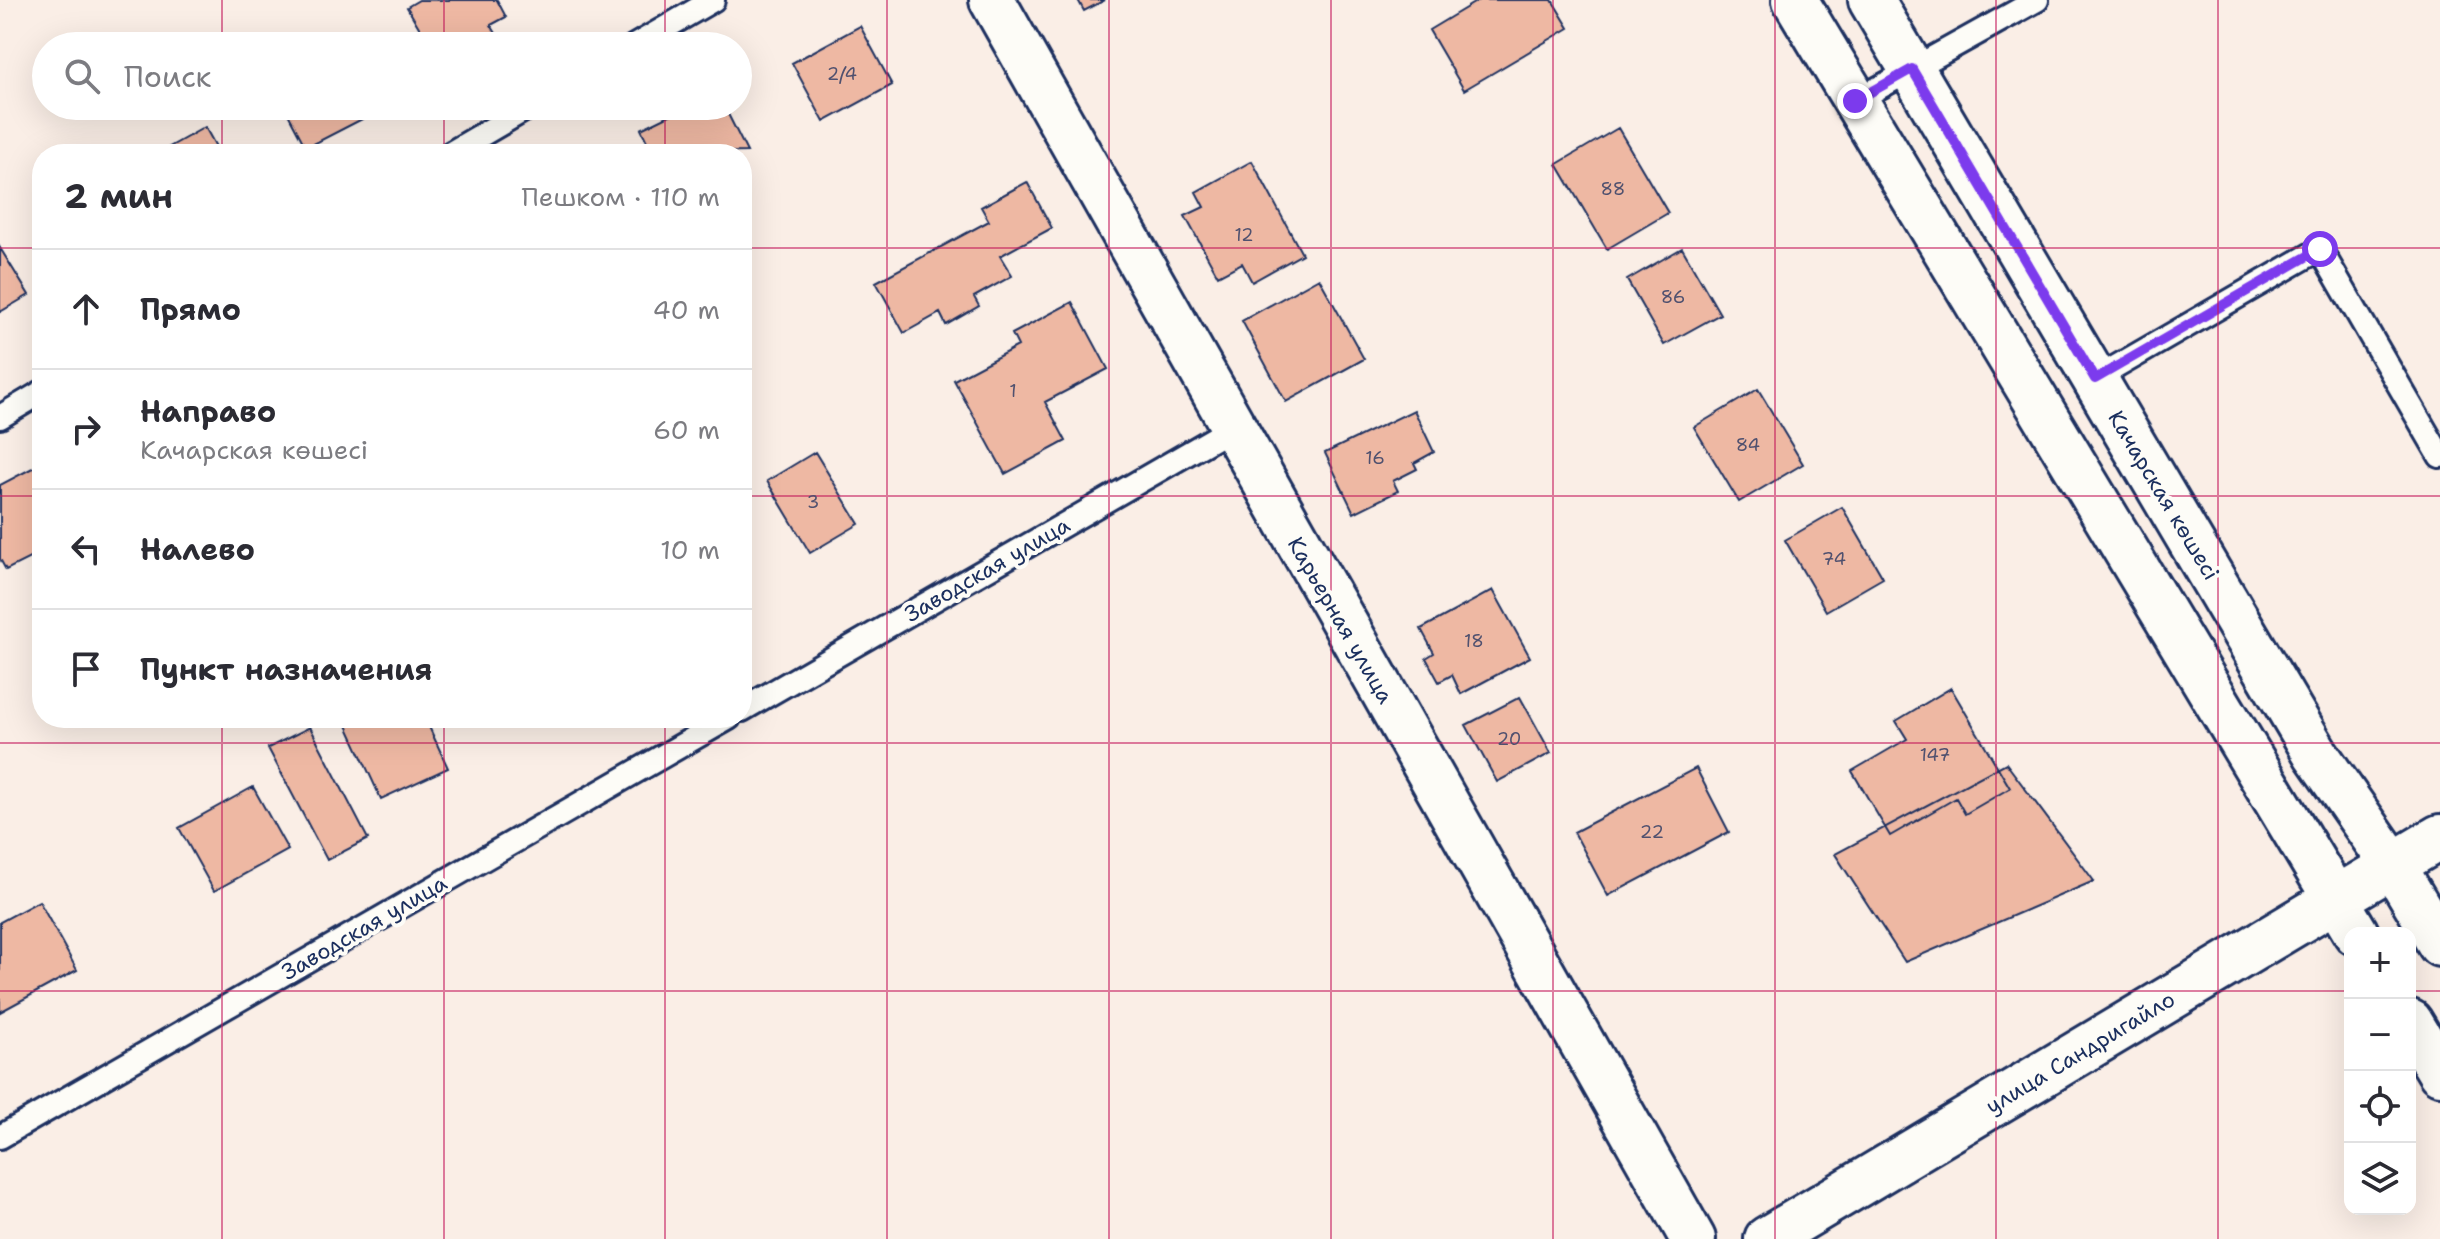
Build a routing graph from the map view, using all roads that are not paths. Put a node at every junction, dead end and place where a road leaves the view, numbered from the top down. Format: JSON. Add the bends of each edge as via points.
{"nodes":[{"id":1,"x":713,"y":0,"type":"edge"},
{"id":2,"x":992,"y":0,"type":"edge"},
{"id":3,"x":1795,"y":0,"type":"edge"},
{"id":4,"x":1871,"y":0,"type":"edge"},
{"id":5,"x":2037,"y":0,"type":"edge"},
{"id":6,"x":658,"y":32,"type":"edge"},
{"id":7,"x":1912,"y":69,"type":"junction"},
{"id":8,"x":1855,"y":101,"type":"junction"},
{"id":9,"x":507,"y":120,"type":"edge"},
{"id":10,"x":466,"y":144,"type":"edge"},
{"id":11,"x":2095,"y":379,"type":"junction"},
{"id":12,"x":32,"y":398,"type":"edge"},
{"id":13,"x":0,"y":417,"type":"edge"},
{"id":14,"x":1232,"y":428,"type":"junction"},
{"id":15,"x":2440,"y":456,"type":"edge"},
{"id":16,"x":752,"y":704,"type":"edge"},
{"id":17,"x":712,"y":728,"type":"edge"},
{"id":18,"x":2440,"y":837,"type":"edge"},
{"id":19,"x":2393,"y":865,"type":"junction"},
{"id":20,"x":2346,"y":916,"type":"edge"},
{"id":21,"x":2440,"y":944,"type":"edge"},
{"id":22,"x":2416,"y":1032,"type":"edge"},
{"id":23,"x":2440,"y":1072,"type":"edge"},
{"id":24,"x":0,"y":1137,"type":"edge"},
{"id":25,"x":1693,"y":1239,"type":"edge"},
{"id":26,"x":1767,"y":1239,"type":"edge"}],
"edges":[{"from":1,"to":6,"type":"lane"},
{"from":2,"to":14,"type":"main road","name":"Карьерная улица"},
{"from":3,"to":8,"type":"main road"},
{"from":4,"to":7,"type":"main road","name":"Качарская көшесі"},
{"from":5,"to":7,"type":"lane"},
{"from":7,"to":8,"type":"lane"},
{"from":7,"to":11,"type":"main road","name":"Качарская көшесі"},
{"from":8,"to":20,"type":"main road"},
{"from":9,"to":10,"type":"lane"},
{"from":11,"to":15,"type":"lane","via":[[2320,249]]},
{"from":11,"to":19,"type":"main road","name":"Качарская көшесі","via":[[2316,754]]},
{"from":12,"to":13,"type":"lane"},
{"from":14,"to":16,"type":"lane","name":"Заводская улица"},
{"from":14,"to":25,"type":"main road","name":"Карьерная улица"},
{"from":17,"to":24,"type":"lane","name":"Заводская улица"},
{"from":18,"to":19,"type":"main road","name":"улица Сандригайло"},
{"from":19,"to":20,"type":"main road","name":"улица Сандригайло"},
{"from":19,"to":21,"type":"main road","name":"Качарская көшесі"},
{"from":20,"to":26,"type":"main road","name":"улица Сандригайло"},
{"from":22,"to":23,"type":"main road"}]}
